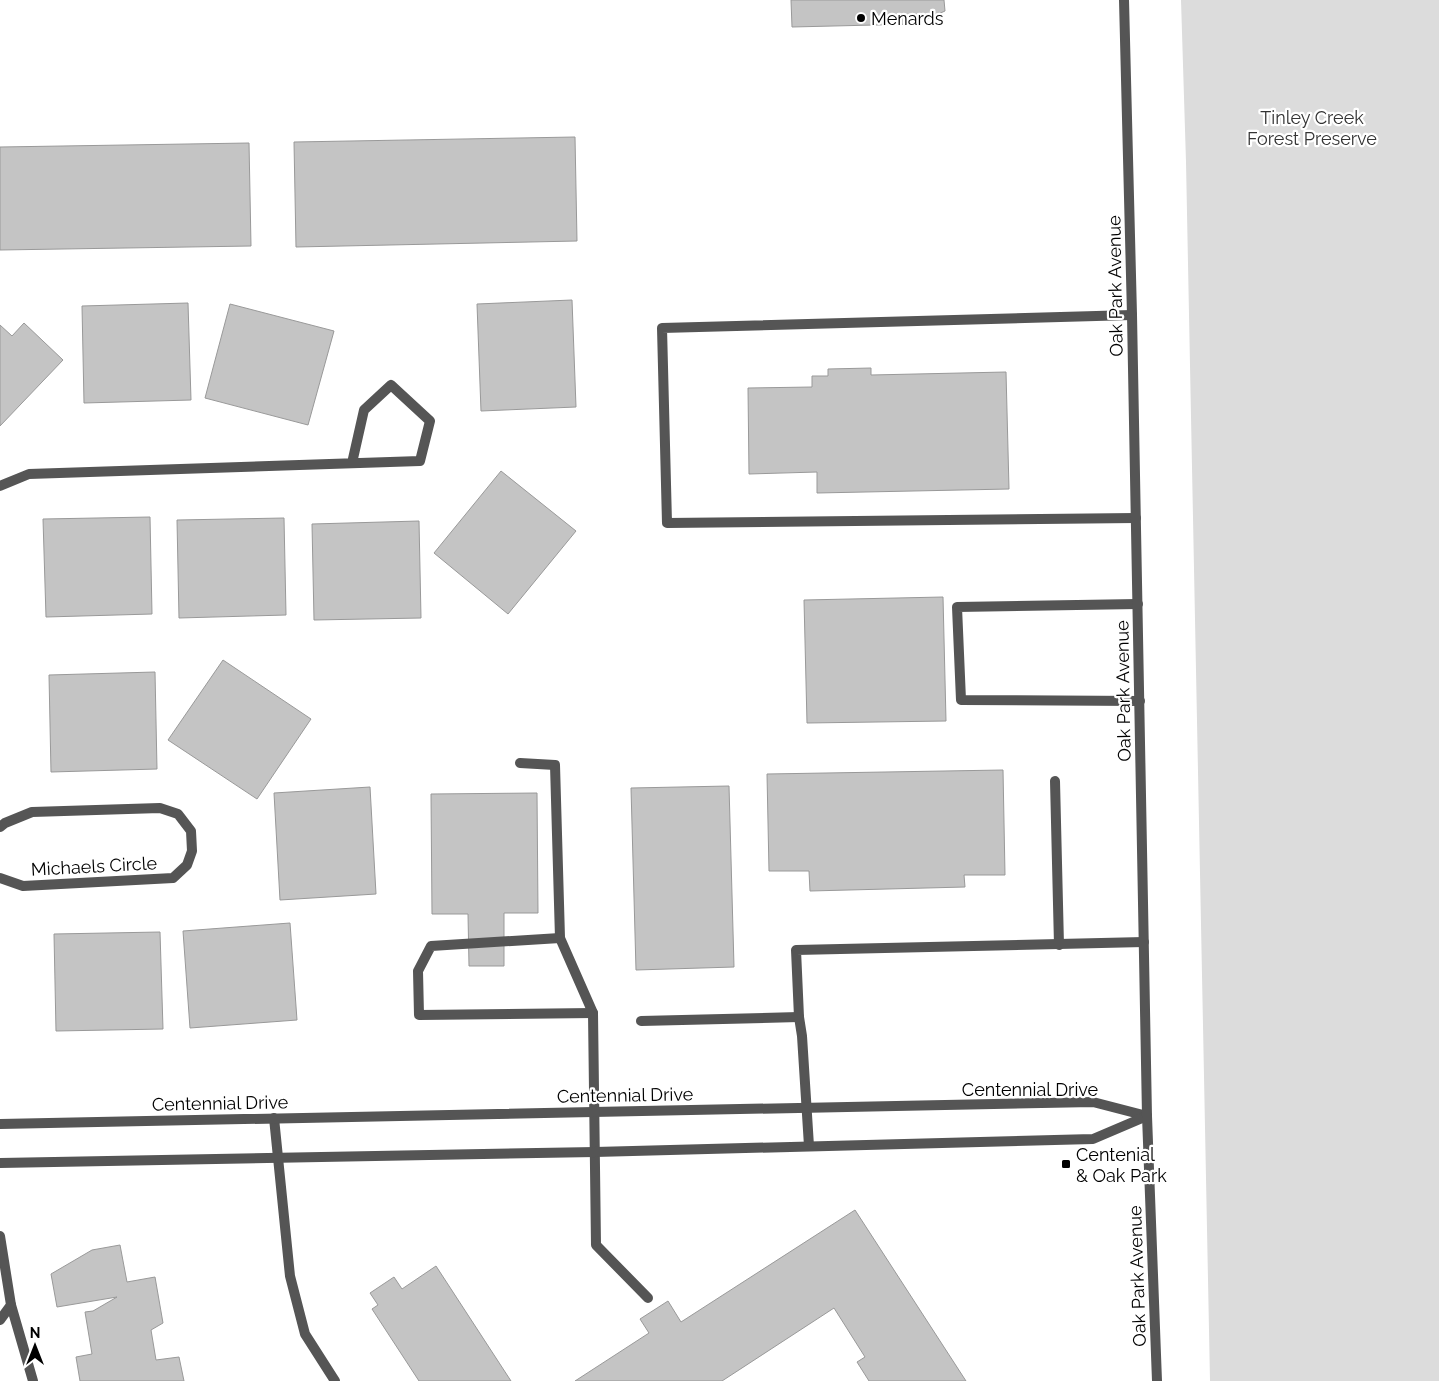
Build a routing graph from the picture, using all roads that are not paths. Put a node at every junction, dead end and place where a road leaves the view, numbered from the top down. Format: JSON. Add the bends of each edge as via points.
{"nodes":[{"id":1,"x":1124,"y":0,"type":"edge"},
{"id":2,"x":1132,"y":315,"type":"junction"},
{"id":3,"x":352,"y":463,"type":"junction"},
{"id":4,"x":0,"y":486,"type":"edge"},
{"id":5,"x":1136,"y":518,"type":"junction"},
{"id":6,"x":1138,"y":604,"type":"junction"},
{"id":7,"x":1140,"y":701,"type":"junction"},
{"id":8,"x":520,"y":762,"type":"dead end"},
{"id":9,"x":1056,"y":781,"type":"dead end"},
{"id":10,"x":0,"y":827,"type":"edge"},
{"id":11,"x":0,"y":878,"type":"edge"},
{"id":12,"x":560,"y":938,"type":"junction"},
{"id":13,"x":1144,"y":942,"type":"junction"},
{"id":14,"x":1059,"y":944,"type":"junction"},
{"id":15,"x":593,"y":1014,"type":"junction"},
{"id":16,"x":799,"y":1017,"type":"junction"},
{"id":17,"x":641,"y":1021,"type":"dead end"},
{"id":18,"x":805,"y":1108,"type":"junction"},
{"id":19,"x":595,"y":1112,"type":"junction"},
{"id":20,"x":1147,"y":1116,"type":"junction"},
{"id":21,"x":274,"y":1118,"type":"junction"},
{"id":22,"x":0,"y":1124,"type":"edge"},
{"id":23,"x":809,"y":1146,"type":"junction"},
{"id":24,"x":596,"y":1152,"type":"junction"},
{"id":25,"x":278,"y":1157,"type":"junction"},
{"id":26,"x":0,"y":1162,"type":"edge"},
{"id":27,"x":0,"y":1236,"type":"edge"},
{"id":28,"x":648,"y":1298,"type":"dead end"},
{"id":29,"x":10,"y":1305,"type":"junction"},
{"id":30,"x":0,"y":1320,"type":"edge"},
{"id":31,"x":32,"y":1381,"type":"edge"},
{"id":32,"x":335,"y":1381,"type":"edge"},
{"id":33,"x":1157,"y":1381,"type":"edge"}],
"edges":[{"from":1,"to":2,"type":"street","name":"Oak Park Avenue"},
{"from":2,"to":5,"type":"street","name":"Oak Park Avenue"},
{"from":2,"to":5,"type":"street","via":[[662,328],[667,523]]},
{"from":3,"to":3,"type":"street","via":[[420,461],[430,421],[391,385],[364,410]]},
{"from":3,"to":4,"type":"street","via":[[29,474]]},
{"from":5,"to":6,"type":"street","name":"Oak Park Avenue"},
{"from":6,"to":7,"type":"street","name":"Oak Park Avenue"},
{"from":6,"to":7,"type":"street","via":[[957,607],[960,700]]},
{"from":7,"to":13,"type":"street","name":"Oak Park Avenue"},
{"from":8,"to":12,"type":"street","via":[[555,765]]},
{"from":9,"to":14,"type":"street"},
{"from":10,"to":11,"type":"street","name":"Michaels Circle","via":[[32,812],[160,808],[178,814],[187,826],[191,832],[192,851],[187,865],[173,878],[23,886]]},
{"from":12,"to":15,"type":"street"},
{"from":12,"to":15,"type":"street","via":[[431,946],[418,972],[419,1015]]},
{"from":13,"to":14,"type":"street"},
{"from":13,"to":20,"type":"street","name":"Oak Park Avenue"},
{"from":14,"to":16,"type":"street","via":[[796,950]]},
{"from":15,"to":19,"type":"street"},
{"from":16,"to":17,"type":"street"},
{"from":16,"to":18,"type":"street"},
{"from":18,"to":19,"type":"street","name":"Centennial Drive"},
{"from":18,"to":20,"type":"street","name":"Centennial Drive","via":[[1093,1102]]},
{"from":18,"to":23,"type":"street"},
{"from":19,"to":21,"type":"street","name":"Centennial Drive"},
{"from":19,"to":24,"type":"street"},
{"from":20,"to":23,"type":"street","via":[[1093,1139]]},
{"from":20,"to":33,"type":"street","name":"Oak Park Avenue"},
{"from":21,"to":22,"type":"street","name":"Centennial Drive"},
{"from":21,"to":25,"type":"street"},
{"from":23,"to":24,"type":"street"},
{"from":24,"to":25,"type":"street"},
{"from":24,"to":28,"type":"street","via":[[596,1245]]},
{"from":25,"to":26,"type":"street"},
{"from":25,"to":32,"type":"street","via":[[290,1276],[305,1334]]},
{"from":27,"to":29,"type":"street"},
{"from":29,"to":30,"type":"street"},
{"from":29,"to":31,"type":"street"}]}
